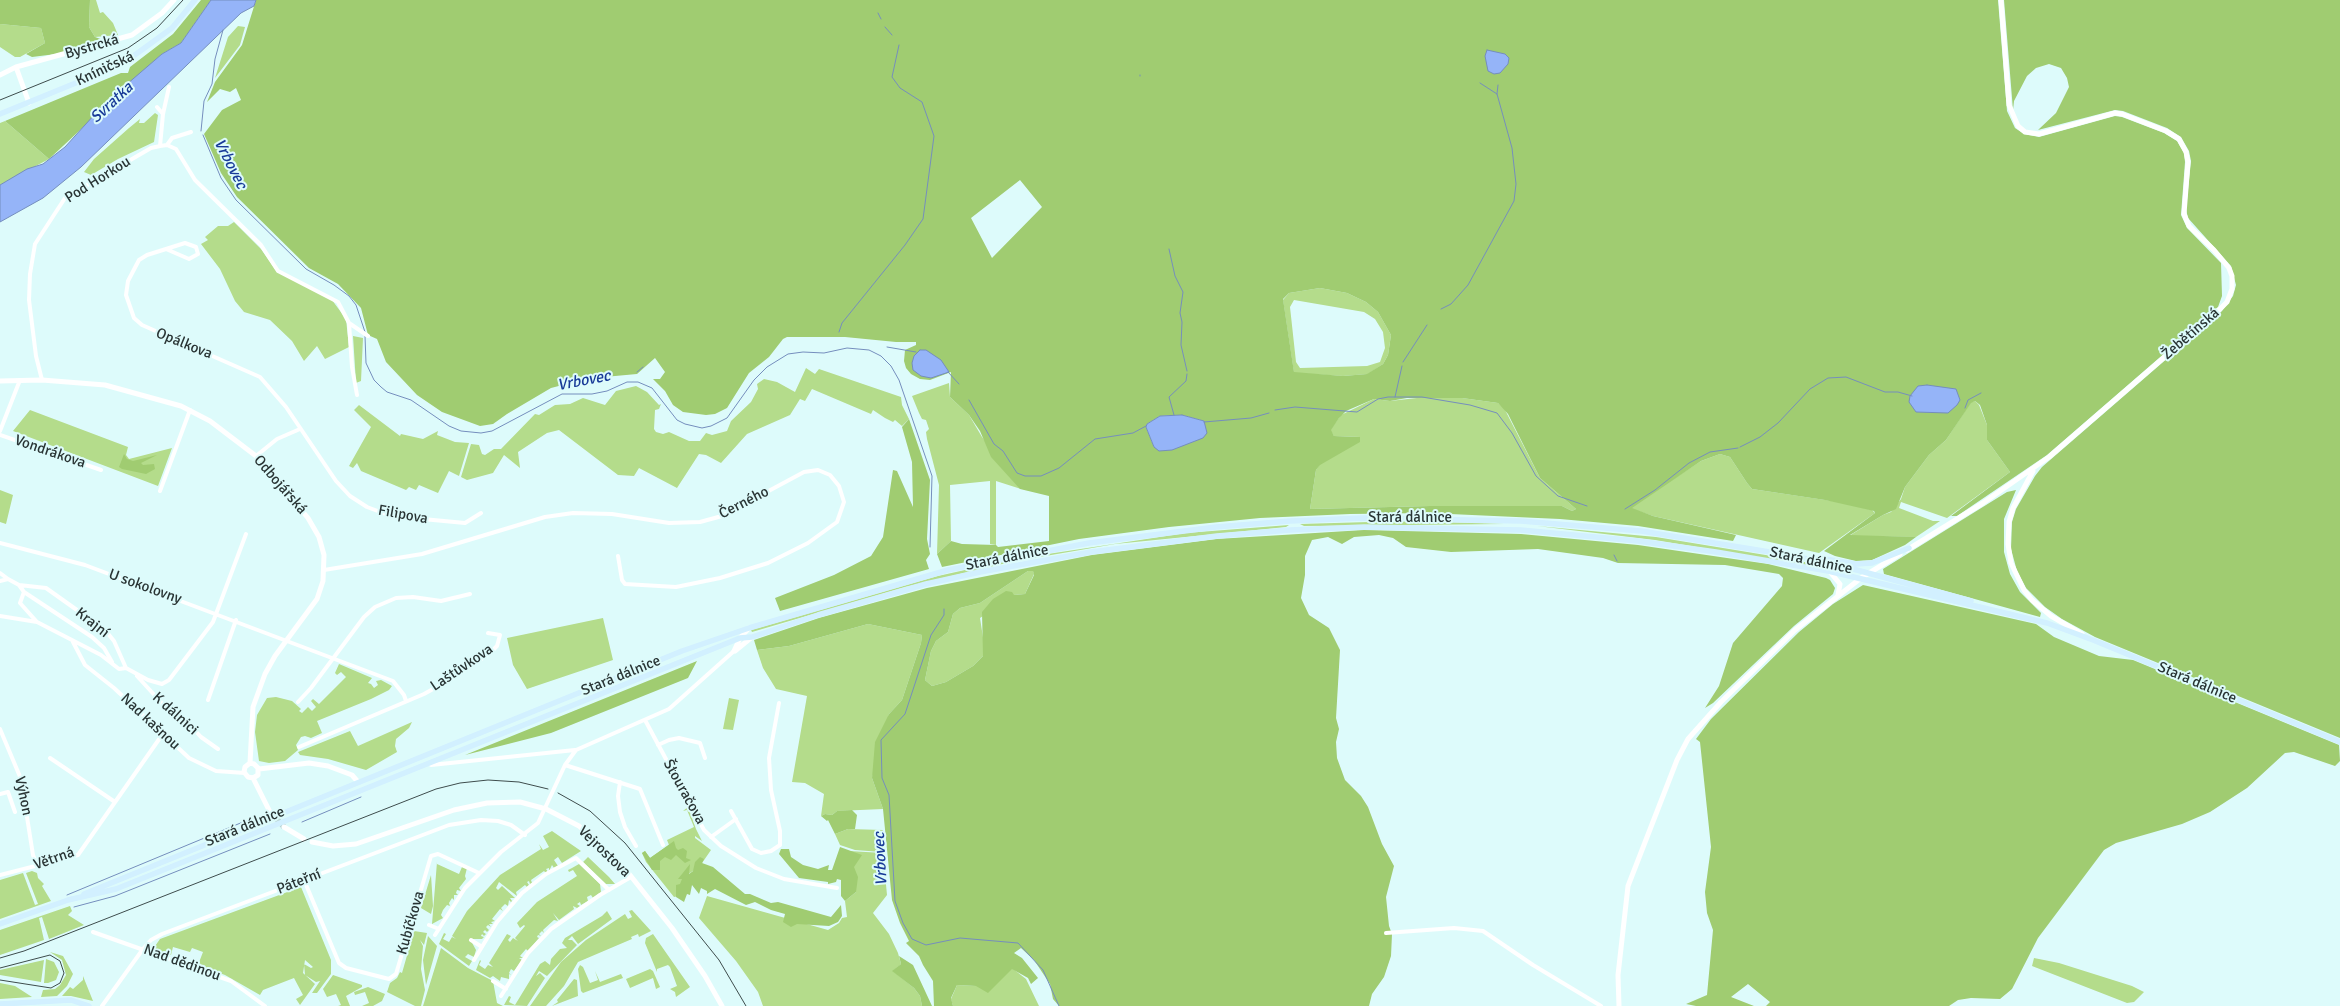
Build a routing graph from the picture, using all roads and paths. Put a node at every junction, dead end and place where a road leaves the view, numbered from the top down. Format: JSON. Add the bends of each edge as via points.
{"nodes":[{"id":1,"x":174,"y":0,"type":"edge"},
{"id":2,"x":194,"y":0,"type":"edge"},
{"id":3,"x":2001,"y":0,"type":"edge"},
{"id":4,"x":16,"y":68,"type":"junction"},
{"id":5,"x":0,"y":75,"type":"edge"},
{"id":6,"x":169,"y":87,"type":"dead end"},
{"id":7,"x":29,"y":102,"type":"junction"},
{"id":8,"x":157,"y":107,"type":"dead end"},
{"id":9,"x":0,"y":114,"type":"edge"},
{"id":10,"x":162,"y":114,"type":"junction"},
{"id":11,"x":190,"y":132,"type":"dead end"},
{"id":12,"x":167,"y":145,"type":"junction"},
{"id":13,"x":160,"y":146,"type":"junction"},
{"id":14,"x":166,"y":249,"type":"junction"},
{"id":15,"x":349,"y":323,"type":"junction"},
{"id":16,"x":368,"y":336,"type":"dead end"},
{"id":17,"x":20,"y":380,"type":"junction"},
{"id":18,"x":42,"y":380,"type":"junction"},
{"id":19,"x":0,"y":381,"type":"edge"},
{"id":20,"x":357,"y":395,"type":"dead end"},
{"id":21,"x":190,"y":410,"type":"junction"},
{"id":22,"x":300,"y":428,"type":"junction"},
{"id":23,"x":0,"y":431,"type":"edge"},
{"id":24,"x":0,"y":435,"type":"edge"},
{"id":25,"x":256,"y":456,"type":"junction"},
{"id":26,"x":2037,"y":467,"type":"junction"},
{"id":27,"x":101,"y":470,"type":"dead end"},
{"id":28,"x":160,"y":491,"type":"dead end"},
{"id":29,"x":481,"y":512,"type":"dead end"},
{"id":30,"x":1521,"y":521,"type":"junction"},
{"id":31,"x":1521,"y":530,"type":"junction"},
{"id":32,"x":246,"y":534,"type":"dead end"},
{"id":33,"x":0,"y":543,"type":"edge"},
{"id":34,"x":1910,"y":548,"type":"junction"},
{"id":35,"x":1788,"y":555,"type":"junction"},
{"id":36,"x":618,"y":556,"type":"dead end"},
{"id":37,"x":324,"y":570,"type":"junction"},
{"id":38,"x":1828,"y":571,"type":"junction"},
{"id":39,"x":0,"y":573,"type":"edge"},
{"id":40,"x":1868,"y":573,"type":"junction"},
{"id":41,"x":1861,"y":578,"type":"junction"},
{"id":42,"x":8,"y":579,"type":"junction"},
{"id":43,"x":0,"y":581,"type":"edge"},
{"id":44,"x":19,"y":585,"type":"junction"},
{"id":45,"x":24,"y":592,"type":"junction"},
{"id":46,"x":470,"y":594,"type":"dead end"},
{"id":47,"x":1837,"y":597,"type":"junction"},
{"id":48,"x":1997,"y":610,"type":"junction"},
{"id":49,"x":217,"y":614,"type":"junction"},
{"id":50,"x":0,"y":616,"type":"edge"},
{"id":51,"x":236,"y":620,"type":"junction"},
{"id":52,"x":37,"y":622,"type":"junction"},
{"id":53,"x":749,"y":628,"type":"junction"},
{"id":54,"x":488,"y":633,"type":"dead end"},
{"id":55,"x":752,"y":637,"type":"junction"},
{"id":56,"x":740,"y":638,"type":"junction"},
{"id":57,"x":287,"y":640,"type":"junction"},
{"id":58,"x":2093,"y":640,"type":"junction"},
{"id":59,"x":73,"y":642,"type":"junction"},
{"id":60,"x":734,"y":651,"type":"junction"},
{"id":61,"x":333,"y":658,"type":"junction"},
{"id":62,"x":114,"y":665,"type":"junction"},
{"id":63,"x":126,"y":668,"type":"junction"},
{"id":64,"x":136,"y":674,"type":"junction"},
{"id":65,"x":208,"y":700,"type":"dead end"},
{"id":66,"x":298,"y":702,"type":"dead end"},
{"id":67,"x":406,"y":702,"type":"junction"},
{"id":68,"x":779,"y":703,"type":"dead end"},
{"id":69,"x":645,"y":720,"type":"junction"},
{"id":70,"x":0,"y":729,"type":"edge"},
{"id":71,"x":162,"y":735,"type":"junction"},
{"id":72,"x":2340,"y":742,"type":"edge"},
{"id":73,"x":658,"y":745,"type":"junction"},
{"id":74,"x":448,"y":746,"type":"junction"},
{"id":75,"x":299,"y":747,"type":"dead end"},
{"id":76,"x":218,"y":749,"type":"dead end"},
{"id":77,"x":576,"y":750,"type":"junction"},
{"id":78,"x":451,"y":754,"type":"junction"},
{"id":79,"x":50,"y":758,"type":"dead end"},
{"id":80,"x":705,"y":758,"type":"dead end"},
{"id":81,"x":250,"y":763,"type":"junction"},
{"id":82,"x":565,"y":765,"type":"junction"},
{"id":83,"x":259,"y":769,"type":"junction"},
{"id":84,"x":414,"y":769,"type":"junction"},
{"id":85,"x":244,"y":773,"type":"junction"},
{"id":86,"x":253,"y":778,"type":"junction"},
{"id":87,"x":358,"y":782,"type":"junction"},
{"id":88,"x":620,"y":782,"type":"junction"},
{"id":89,"x":0,"y":794,"type":"edge"},
{"id":90,"x":115,"y":802,"type":"junction"},
{"id":91,"x":546,"y":809,"type":"junction"},
{"id":92,"x":731,"y":811,"type":"dead end"},
{"id":93,"x":16,"y":812,"type":"dead end"},
{"id":94,"x":270,"y":812,"type":"tunnel mouth"},
{"id":95,"x":736,"y":819,"type":"junction"},
{"id":96,"x":284,"y":827,"type":"tunnel mouth"},
{"id":97,"x":525,"y":835,"type":"junction"},
{"id":98,"x":711,"y":837,"type":"junction"},
{"id":99,"x":304,"y":839,"type":"dead end"},
{"id":100,"x":312,"y":842,"type":"dead end"},
{"id":101,"x":663,"y":845,"type":"dead end"},
{"id":102,"x":636,"y":846,"type":"dead end"},
{"id":103,"x":37,"y":866,"type":"junction"},
{"id":104,"x":479,"y":873,"type":"junction"},
{"id":105,"x":0,"y":875,"type":"edge"},
{"id":106,"x":631,"y":877,"type":"junction"},
{"id":107,"x":304,"y":880,"type":"junction"},
{"id":108,"x":837,"y":888,"type":"dead end"},
{"id":109,"x":609,"y":890,"type":"junction"},
{"id":110,"x":68,"y":900,"type":"junction"},
{"id":111,"x":0,"y":924,"type":"edge"},
{"id":112,"x":429,"y":925,"type":"dead end"},
{"id":113,"x":439,"y":929,"type":"junction"},
{"id":114,"x":93,"y":932,"type":"dead end"},
{"id":115,"x":1386,"y":933,"type":"dead end"},
{"id":116,"x":435,"y":935,"type":"dead end"},
{"id":117,"x":471,"y":940,"type":"dead end"},
{"id":118,"x":482,"y":947,"type":"junction"},
{"id":119,"x":143,"y":949,"type":"junction"},
{"id":120,"x":474,"y":960,"type":"dead end"},
{"id":121,"x":493,"y":981,"type":"dead end"},
{"id":122,"x":506,"y":989,"type":"junction"},
{"id":123,"x":501,"y":996,"type":"dead end"},
{"id":124,"x":0,"y":1004,"type":"edge"},
{"id":125,"x":89,"y":1006,"type":"edge"},
{"id":126,"x":102,"y":1006,"type":"edge"},
{"id":127,"x":265,"y":1006,"type":"edge"},
{"id":128,"x":722,"y":1006,"type":"edge"},
{"id":129,"x":1601,"y":1006,"type":"edge"},
{"id":130,"x":1619,"y":1006,"type":"edge"}],
"edges":[{"from":1,"to":4,"type":"street","name":"Bystrcká","via":[[142,29],[121,39]]},
{"from":2,"to":7,"type":"main road","name":"Kníničská","via":[[172,28],[132,57]]},
{"from":3,"to":26,"type":"street","name":"Žebětínská","via":[[2009,105],[2018,126],[2025,132],[2039,134],[2122,114],[2173,135],[2184,146],[2188,159],[2183,209],[2186,219],[2224,261],[2232,280],[2230,295],[2220,309]]},
{"from":4,"to":5,"type":"street","name":"Bystrcká"},
{"from":4,"to":7,"type":"street"},
{"from":6,"to":10,"type":"street"},
{"from":7,"to":9,"type":"main road","name":"Kníničská"},
{"from":8,"to":10,"type":"street"},
{"from":10,"to":13,"type":"street"},
{"from":11,"to":12,"type":"street","name":"Pod Horkou","via":[[172,138]]},
{"from":12,"to":13,"type":"street","name":"Pod Horkou"},
{"from":12,"to":15,"type":"street","via":[[176,149],[195,180],[261,245],[278,270],[338,302]]},
{"from":13,"to":18,"type":"street","name":"Pod Horkou","via":[[150,148],[65,198],[35,244],[30,300]]},
{"from":14,"to":14,"type":"street","name":"Opálkova","via":[[189,259],[198,254],[196,247],[185,243]]},
{"from":14,"to":22,"type":"street","name":"Opálkova","via":[[140,260],[128,281],[127,301],[134,318],[151,331],[260,377]]},
{"from":15,"to":16,"type":"street"},
{"from":15,"to":20,"type":"street"},
{"from":17,"to":18,"type":"street","name":"Odbojářská"},
{"from":17,"to":19,"type":"street","name":"Odbojářská"},
{"from":17,"to":23,"type":"street"},
{"from":18,"to":21,"type":"street","name":"Odbojářská","via":[[105,385],[139,392]]},
{"from":21,"to":25,"type":"street","name":"Odbojářská"},
{"from":21,"to":28,"type":"street"},
{"from":22,"to":25,"type":"street","via":[[278,439]]},
{"from":22,"to":29,"type":"street","name":"Filipova","via":[[336,481],[350,496],[373,510],[391,516],[465,523]]},
{"from":24,"to":27,"type":"street","name":"Vondrákova"},
{"from":25,"to":37,"type":"street","name":"Odbojářská","via":[[308,518],[319,537]]},
{"from":26,"to":34,"type":"street","name":"Žebětínská"},
{"from":26,"to":58,"type":"street","via":[[2013,508],[2009,522],[2008,547],[2014,572],[2032,600],[2060,622]]},
{"from":30,"to":31,"type":"main road"},
{"from":30,"to":35,"type":"main road","name":"Stará dálnice","via":[[1641,531]]},
{"from":30,"to":53,"type":"main road","name":"Stará dálnice","via":[[1383,518],[1290,521],[1089,543],[948,570]]},
{"from":31,"to":38,"type":"main road","name":"Stará dálnice","via":[[1716,552]]},
{"from":31,"to":55,"type":"main road","name":"Stará dálnice","via":[[1364,527],[1290,530],[1091,552],[926,584],[818,614]]},
{"from":32,"to":49,"type":"street"},
{"from":33,"to":49,"type":"street","name":"U sokolovny","via":[[85,565]]},
{"from":34,"to":35,"type":"main road","via":[[1872,563],[1856,564]]},
{"from":34,"to":40,"type":"street","name":"Žebětínská"},
{"from":35,"to":40,"type":"main road","name":"Stará dálnice"},
{"from":36,"to":37,"type":"street","name":"Černého","via":[[625,584],[674,587],[720,578],[768,563],[808,543],[837,522],[844,502],[839,486],[830,475],[818,470],[804,472],[722,516],[700,522],[669,523],[612,514],[573,513],[545,517],[422,554]]},
{"from":37,"to":57,"type":"street","name":"Odbojářská","via":[[317,599]]},
{"from":38,"to":41,"type":"main road","name":"Stará dálnice"},
{"from":38,"to":47,"type":"street","via":[[1840,584]]},
{"from":39,"to":42,"type":"street","name":"Krajní"},
{"from":40,"to":41,"type":"street","name":"Žebětínská"},
{"from":40,"to":48,"type":"main road","name":"Stará dálnice"},
{"from":41,"to":47,"type":"street","name":"Žebětínská"},
{"from":41,"to":48,"type":"main road","name":"Stará dálnice"},
{"from":42,"to":43,"type":"street"},
{"from":42,"to":44,"type":"street","name":"Krajní"},
{"from":44,"to":45,"type":"street"},
{"from":44,"to":63,"type":"street","name":"Krajní","via":[[46,588],[92,620],[114,641]]},
{"from":45,"to":52,"type":"street","via":[[20,603]]},
{"from":45,"to":62,"type":"street","via":[[92,638],[104,648]]},
{"from":46,"to":61,"type":"street","via":[[440,601],[413,596],[385,602],[364,617]]},
{"from":47,"to":130,"type":"street","name":"Žebětínská","via":[[1762,661],[1699,725],[1685,744],[1628,886],[1618,975]]},
{"from":48,"to":58,"type":"main road","name":"Stará dálnice","via":[[2047,623]]},
{"from":49,"to":51,"type":"street","name":"U sokolovny"},
{"from":49,"to":64,"type":"street","via":[[170,680],[154,683]]},
{"from":50,"to":52,"type":"street"},
{"from":51,"to":57,"type":"street","name":"U sokolovny"},
{"from":51,"to":65,"type":"street"},
{"from":52,"to":59,"type":"street"},
{"from":53,"to":56,"type":"street"},
{"from":53,"to":74,"type":"main road","name":"Stará dálnice"},
{"from":54,"to":67,"type":"street","name":"Laštůvkova","via":[[500,635],[497,646],[490,653],[453,678]]},
{"from":55,"to":56,"type":"main road","name":"Stará dálnice"},
{"from":55,"to":60,"type":"street"},
{"from":56,"to":60,"type":"street"},
{"from":56,"to":78,"type":"main road","name":"Stará dálnice"},
{"from":57,"to":61,"type":"street"},
{"from":57,"to":81,"type":"street","name":"Odbojářská","via":[[265,674],[253,707]]},
{"from":58,"to":72,"type":"main road","name":"Stará dálnice"},
{"from":59,"to":62,"type":"street"},
{"from":59,"to":71,"type":"street","name":"Nad kašnou","via":[[84,665],[115,689]]},
{"from":60,"to":69,"type":"street","via":[[683,698]]},
{"from":61,"to":66,"type":"street"},
{"from":61,"to":67,"type":"street","via":[[393,681]]},
{"from":62,"to":63,"type":"street"},
{"from":63,"to":64,"type":"street"},
{"from":64,"to":76,"type":"street","name":"K dálnici","via":[[170,712]]},
{"from":67,"to":75,"type":"street","name":"Laštůvkova"},
{"from":68,"to":95,"type":"street","via":[[769,758],[780,844],[768,852],[752,849]]},
{"from":69,"to":73,"type":"street","name":"Štouračova"},
{"from":69,"to":77,"type":"street"},
{"from":70,"to":103,"type":"street","name":"Výhon","via":[[21,779]]},
{"from":71,"to":85,"type":"street","name":"Nad kašnou","via":[[202,766],[228,773]]},
{"from":71,"to":90,"type":"street","name":"Větrná"},
{"from":73,"to":80,"type":"street","name":"Štouračova","via":[[679,738],[700,744]]},
{"from":73,"to":98,"type":"street","name":"Štouračova","via":[[704,830]]},
{"from":74,"to":78,"type":"main road"},
{"from":74,"to":87,"type":"main road","name":"Stará dálnice"},
{"from":77,"to":82,"type":"street","name":"Kubíčkova"},
{"from":77,"to":84,"type":"street","via":[[450,762]]},
{"from":78,"to":84,"type":"main road","name":"Stará dálnice"},
{"from":79,"to":90,"type":"street"},
{"from":81,"to":83,"type":"street"},
{"from":81,"to":85,"type":"street"},
{"from":82,"to":88,"type":"street"},
{"from":82,"to":91,"type":"street","name":"Kubíčkova"},
{"from":83,"to":86,"type":"street"},
{"from":83,"to":87,"type":"street","via":[[309,763],[352,775]]},
{"from":84,"to":110,"type":"main road","name":"Stará dálnice","via":[[116,889]]},
{"from":85,"to":86,"type":"street"},
{"from":86,"to":94,"type":"street"},
{"from":87,"to":110,"type":"main road","name":"Stará dálnice"},
{"from":88,"to":101,"type":"street","via":[[640,789]]},
{"from":88,"to":102,"type":"street","via":[[620,812]]},
{"from":89,"to":93,"type":"street","via":[[8,792]]},
{"from":90,"to":103,"type":"street","name":"Větrná","via":[[78,855]]},
{"from":91,"to":97,"type":"street","name":"Kubíčkova","via":[[538,823]]},
{"from":91,"to":100,"type":"street","name":"Vejrostova","via":[[520,802],[487,803],[454,810],[356,844],[333,846]]},
{"from":91,"to":106,"type":"street","name":"Vejrostova","via":[[587,832]]},
{"from":92,"to":95,"type":"street"},
{"from":95,"to":98,"type":"street","name":"Štouračova"},
{"from":96,"to":99,"type":"street"},
{"from":97,"to":104,"type":"street","name":"Kubíčkova","via":[[500,852]]},
{"from":97,"to":107,"type":"street","name":"Páteřní","via":[[511,824],[498,821],[449,825]]},
{"from":98,"to":108,"type":"street","name":"Štouračova","via":[[738,858],[784,879]]},
{"from":103,"to":105,"type":"street","name":"Větrná"},
{"from":104,"to":107,"type":"street","name":"Kubíčkova","via":[[438,854],[431,856],[396,974],[384,979],[345,968],[335,957]]},
{"from":104,"to":113,"type":"street","name":"Kubíčkova","via":[[465,888]]},
{"from":106,"to":109,"type":"street"},
{"from":106,"to":128,"type":"street","name":"Vejrostova","via":[[684,944]]},
{"from":107,"to":119,"type":"street","name":"Páteřní","via":[[162,934]]},
{"from":109,"to":118,"type":"street","via":[[576,858],[546,874],[522,893],[497,922]]},
{"from":109,"to":122,"type":"street","via":[[551,929],[528,953]]},
{"from":110,"to":111,"type":"main road","name":"Stará dálnice"},
{"from":112,"to":113,"type":"street","name":"Kubíčkova"},
{"from":113,"to":116,"type":"street","name":"Kubíčkova"},
{"from":114,"to":119,"type":"street","name":"Nad dědinou"},
{"from":115,"to":129,"type":"street","via":[[1454,928],[1483,931]]},
{"from":117,"to":118,"type":"street"},
{"from":118,"to":120,"type":"street"},
{"from":119,"to":126,"type":"street","name":"Páteřní"},
{"from":119,"to":127,"type":"street","name":"Nad dědinou","via":[[231,981]]},
{"from":121,"to":122,"type":"street"},
{"from":122,"to":123,"type":"street"},
{"from":124,"to":125,"type":"main road","via":[[70,1000]]}]}
